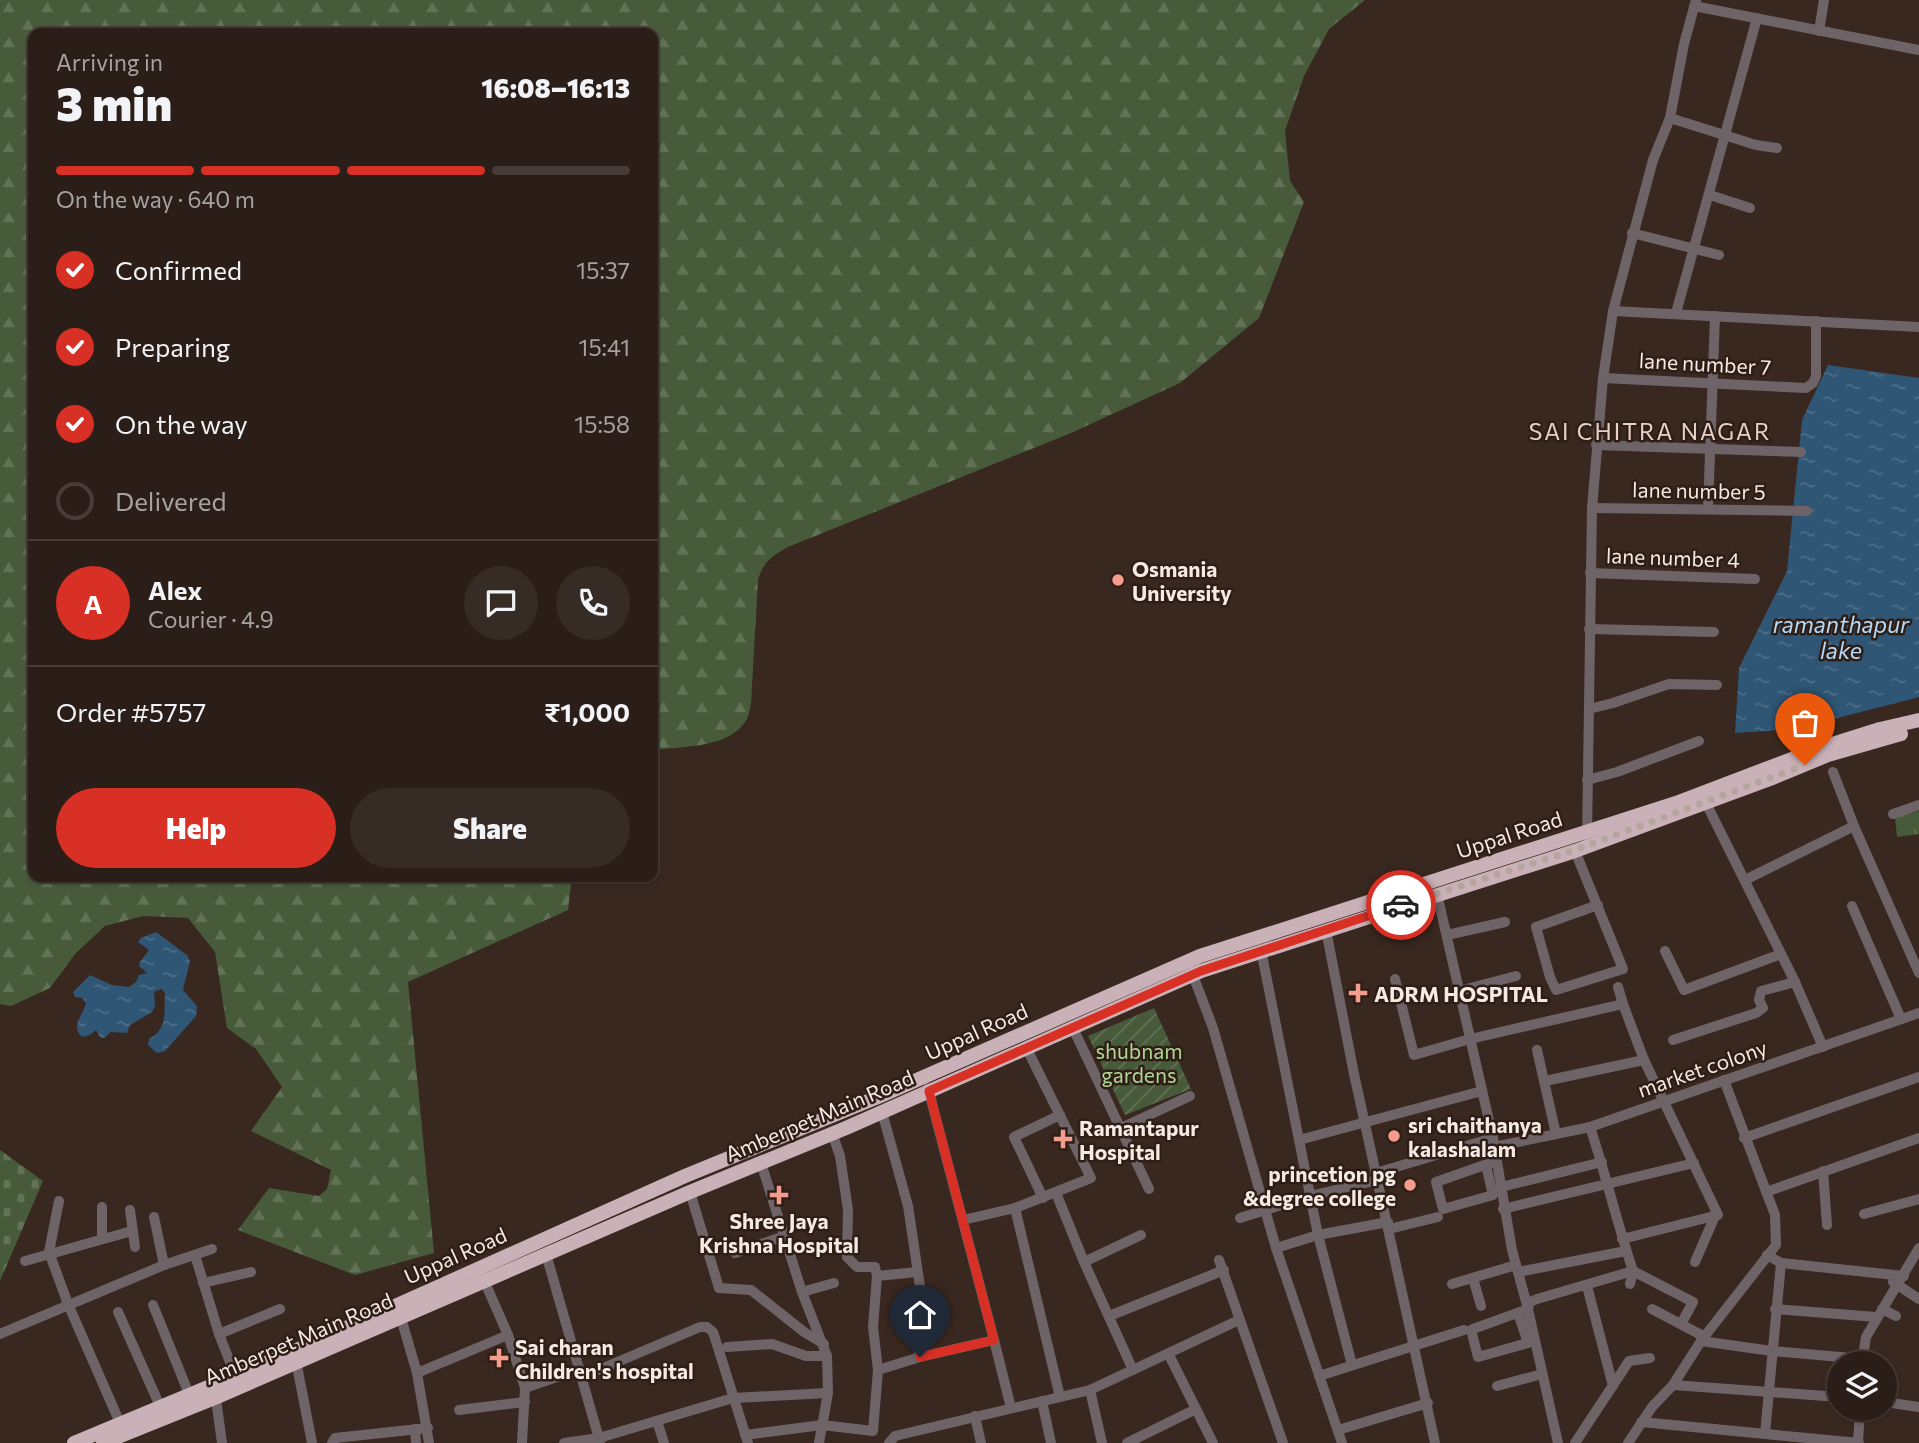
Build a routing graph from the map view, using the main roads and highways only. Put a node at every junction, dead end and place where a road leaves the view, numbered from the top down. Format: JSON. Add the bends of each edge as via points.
{"nodes":[{"id":1,"x":1919,"y":720,"type":"edge"},
{"id":2,"x":1919,"y":730,"type":"edge"},
{"id":3,"x":1846,"y":745,"type":"junction"},
{"id":4,"x":1583,"y":842,"type":"junction"},
{"id":5,"x":1190,"y":968,"type":"junction"},
{"id":6,"x":926,"y":1084,"type":"junction"},
{"id":7,"x":481,"y":1275,"type":"junction"},
{"id":8,"x":399,"y":1310,"type":"junction"},
{"id":9,"x":215,"y":1391,"type":"junction"},
{"id":10,"x":74,"y":1443,"type":"edge"},
{"id":11,"x":103,"y":1443,"type":"edge"}],
"edges":[{"from":1,"to":3,"type":"highway","name":"Uppal Road"},
{"from":2,"to":3,"type":"highway","name":"Amberpet Main Road"},
{"from":3,"to":4,"type":"highway","name":"Uppal Road","via":[[1676,803]]},
{"from":3,"to":4,"type":"highway","name":"Amberpet Main Road","via":[[1706,803]]},
{"from":4,"to":5,"type":"highway","name":"Uppal Road"},
{"from":4,"to":5,"type":"highway","name":"Amberpet Main Road","via":[[1326,930]]},
{"from":5,"to":6,"type":"highway","name":"Uppal Road"},
{"from":5,"to":6,"type":"highway","name":"Amberpet Main Road","via":[[1072,1027]]},
{"from":6,"to":7,"type":"highway","name":"Uppal Road","via":[[693,1173]]},
{"from":6,"to":7,"type":"highway","name":"Amberpet Main Road","via":[[882,1112],[546,1254]]},
{"from":7,"to":8,"type":"highway","name":"Amberpet Main Road"},
{"from":8,"to":9,"type":"highway","name":"Amberpet Main Road","via":[[296,1361]]},
{"from":8,"to":9,"type":"highway","name":"Uppal Road","via":[[235,1375]]},
{"from":9,"to":10,"type":"highway","name":"Uppal Road","via":[[189,1394]]},
{"from":9,"to":11,"type":"highway","name":"Amberpet Main Road"}]}
